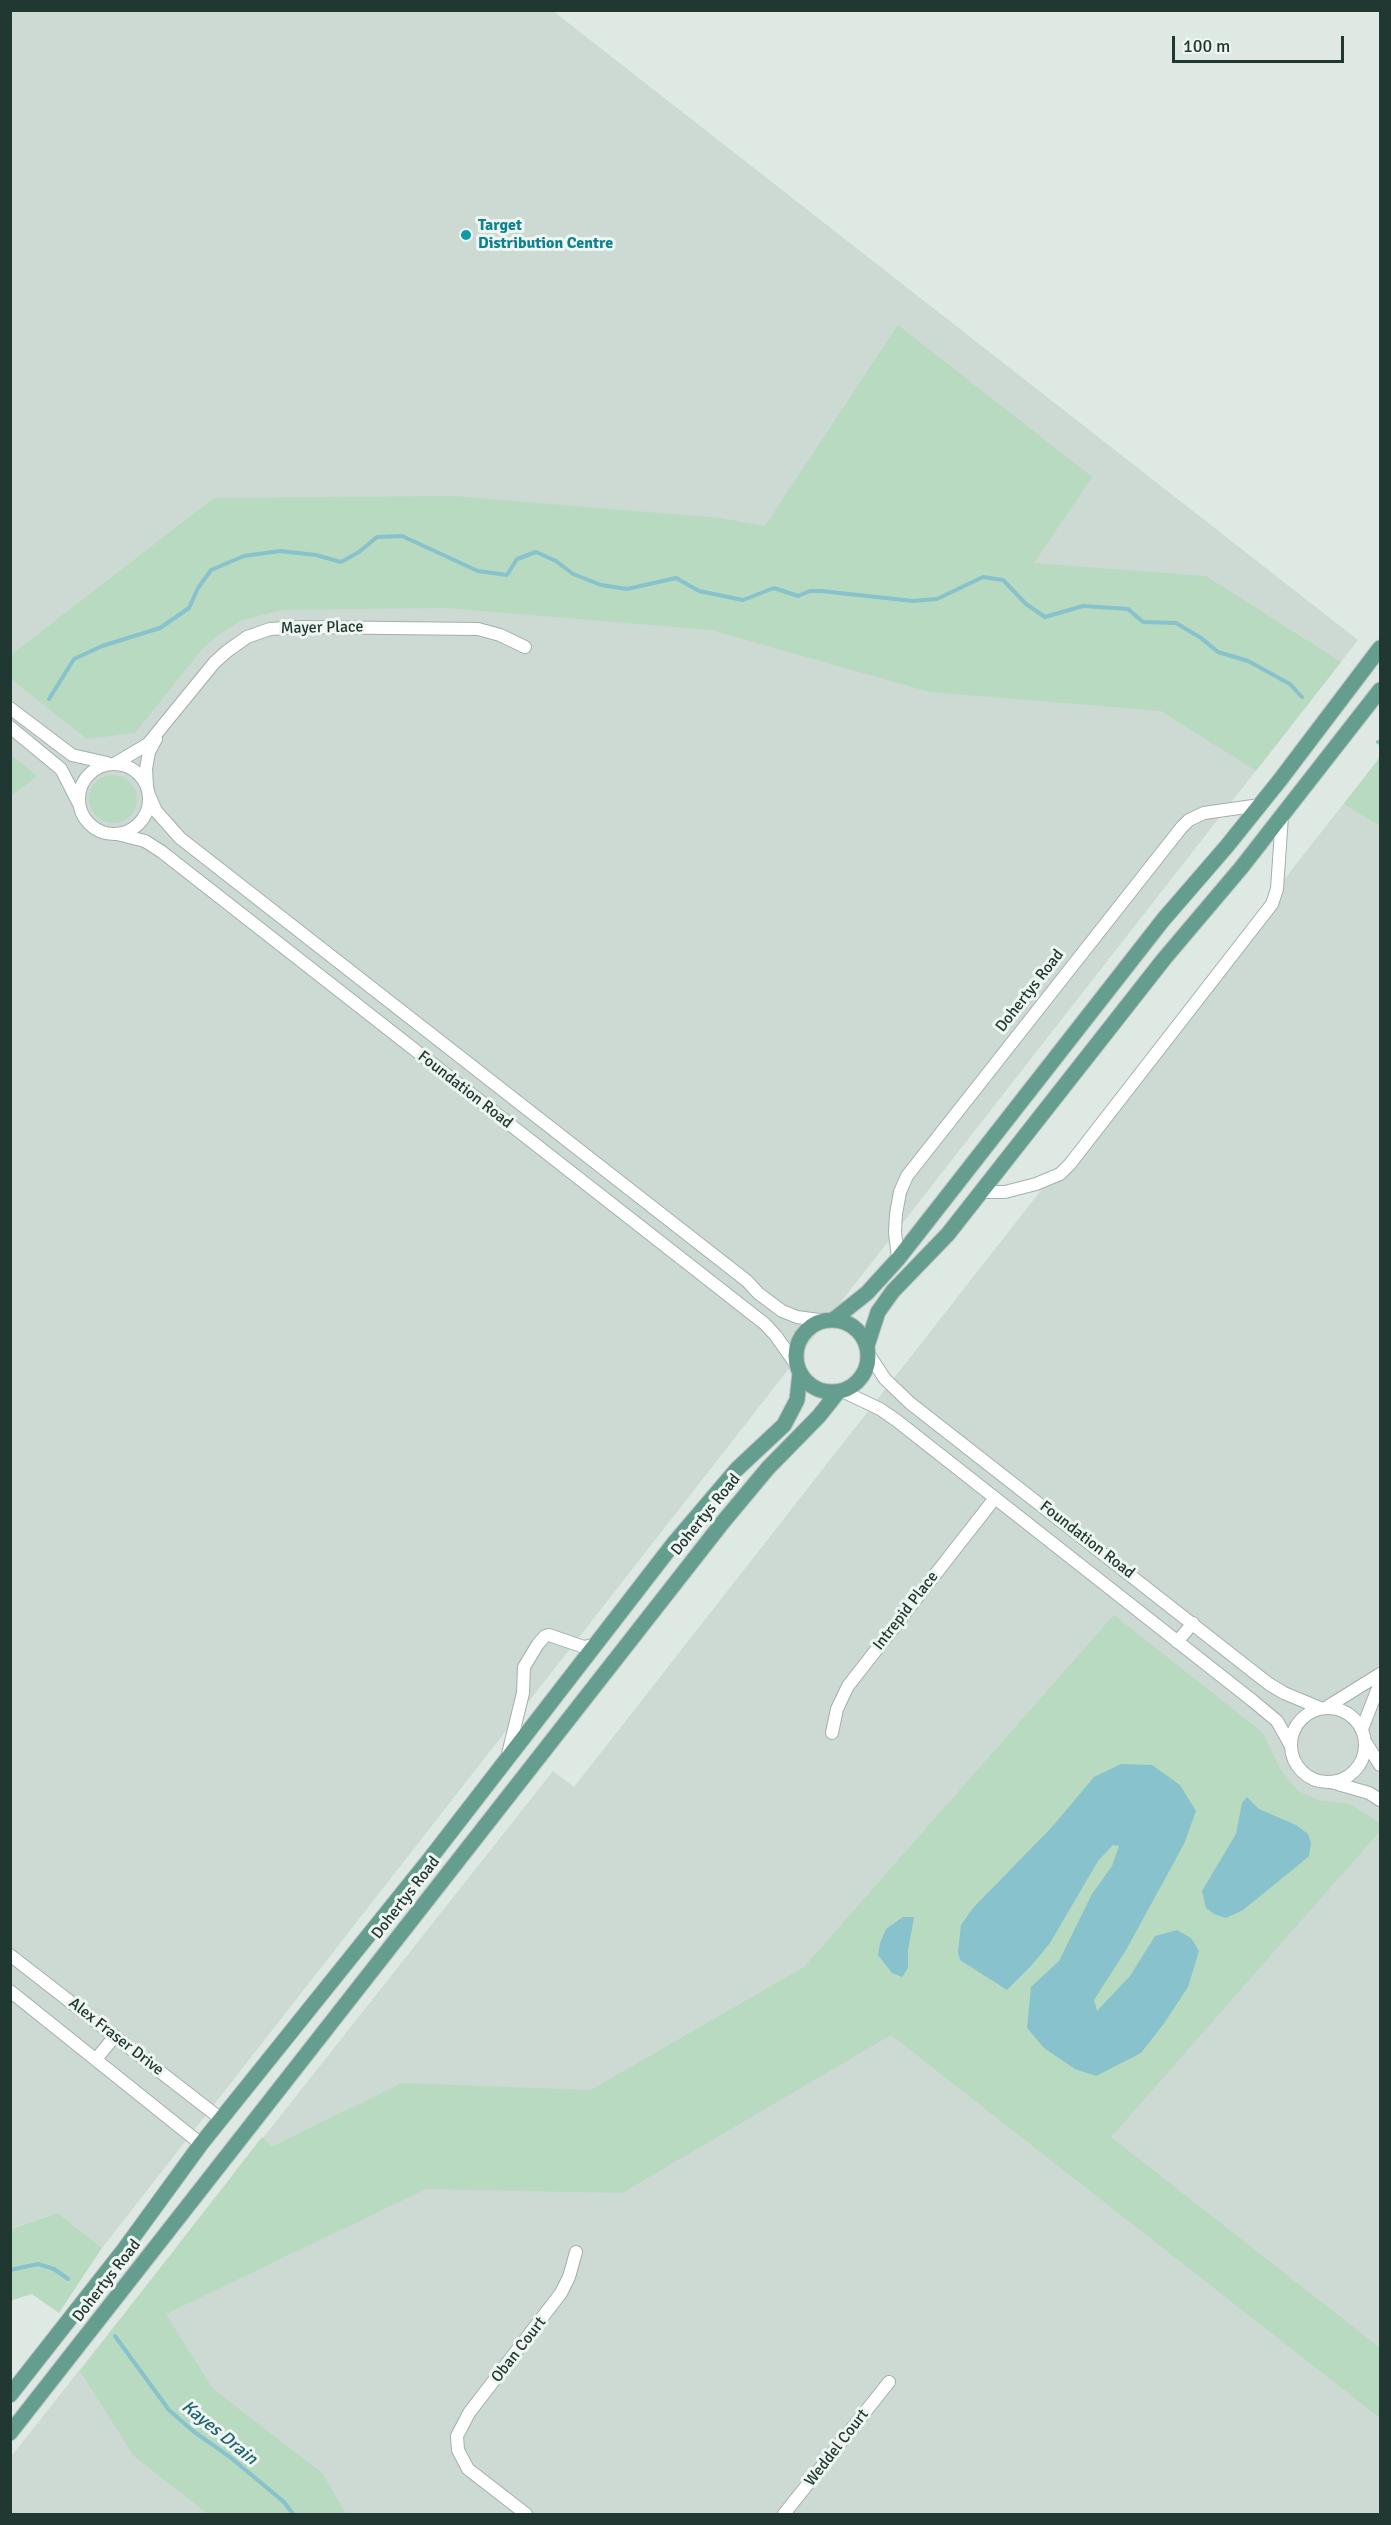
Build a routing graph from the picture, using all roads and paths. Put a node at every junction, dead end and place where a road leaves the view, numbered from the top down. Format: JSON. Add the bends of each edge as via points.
{"nodes":[{"id":1,"x":525,"y":647,"type":"dead end"},
{"id":2,"x":1380,"y":648,"type":"edge"},
{"id":3,"x":1380,"y":690,"type":"edge"},
{"id":4,"x":10,"y":708,"type":"edge"},
{"id":5,"x":10,"y":727,"type":"edge"},
{"id":6,"x":159,"y":733,"type":"junction"},
{"id":7,"x":113,"y":764,"type":"junction"},
{"id":8,"x":148,"y":792,"type":"junction"},
{"id":9,"x":79,"y":803,"type":"junction"},
{"id":10,"x":1260,"y":805,"type":"junction"},
{"id":11,"x":1282,"y":816,"type":"junction"},
{"id":12,"x":117,"y":834,"type":"junction"},
{"id":13,"x":982,"y":1192,"type":"junction"},
{"id":14,"x":898,"y":1259,"type":"junction"},
{"id":15,"x":830,"y":1321,"type":"junction"},
{"id":16,"x":867,"y":1350,"type":"junction"},
{"id":17,"x":799,"y":1370,"type":"junction"},
{"id":18,"x":840,"y":1391,"type":"junction"},
{"id":19,"x":995,"y":1498,"type":"junction"},
{"id":20,"x":1193,"y":1623,"type":"junction"},
{"id":21,"x":1178,"y":1642,"type":"junction"},
{"id":22,"x":597,"y":1644,"type":"junction"},
{"id":23,"x":1380,"y":1674,"type":"edge"},
{"id":24,"x":1380,"y":1683,"type":"edge"},
{"id":25,"x":1323,"y":1708,"type":"junction"},
{"id":26,"x":1362,"y":1729,"type":"junction"},
{"id":27,"x":832,"y":1733,"type":"dead end"},
{"id":28,"x":1366,"y":1743,"type":"junction"},
{"id":29,"x":1291,"y":1746,"type":"junction"},
{"id":30,"x":504,"y":1763,"type":"junction"},
{"id":31,"x":1380,"y":1765,"type":"edge"},
{"id":32,"x":1330,"y":1782,"type":"junction"},
{"id":33,"x":1380,"y":1800,"type":"edge"},
{"id":34,"x":429,"y":1860,"type":"junction"},
{"id":35,"x":448,"y":1874,"type":"junction"},
{"id":36,"x":10,"y":1955,"type":"edge"},
{"id":37,"x":10,"y":1990,"type":"edge"},
{"id":38,"x":115,"y":2036,"type":"junction"},
{"id":39,"x":97,"y":2058,"type":"junction"},
{"id":40,"x":221,"y":2120,"type":"junction"},
{"id":41,"x":201,"y":2144,"type":"junction"},
{"id":42,"x":233,"y":2148,"type":"junction"},
{"id":43,"x":576,"y":2252,"type":"dead end"},
{"id":44,"x":46,"y":2349,"type":"junction"},
{"id":45,"x":889,"y":2382,"type":"dead end"},
{"id":46,"x":45,"y":2389,"type":"junction"},
{"id":47,"x":10,"y":2395,"type":"edge"},
{"id":48,"x":10,"y":2433,"type":"edge"},
{"id":49,"x":526,"y":2514,"type":"edge"},
{"id":50,"x":784,"y":2514,"type":"edge"}],
"edges":[{"from":1,"to":6,"type":"street","name":"Mayer Place","via":[[500,634],[478,629],[270,629],[247,637],[214,663]]},
{"from":2,"to":10,"type":"main road"},
{"from":3,"to":11,"type":"main road"},
{"from":4,"to":7,"type":"street","via":[[72,755]]},
{"from":5,"to":9,"type":"street","via":[[56,764]]},
{"from":6,"to":7,"type":"street","name":"Mayer Place"},
{"from":6,"to":8,"type":"street","name":"Mayer Place","via":[[149,752]]},
{"from":7,"to":8,"type":"street","via":[[136,772]]},
{"from":7,"to":9,"type":"street","via":[[99,766],[83,781]]},
{"from":8,"to":12,"type":"street","via":[[144,816],[128,831]]},
{"from":8,"to":15,"type":"street","name":"Foundation Road","via":[[156,811],[180,838],[758,1293],[797,1317]]},
{"from":9,"to":12,"type":"street","via":[[81,813],[96,830]]},
{"from":10,"to":14,"type":"main road","via":[[1163,920]]},
{"from":10,"to":14,"type":"street","name":"Dohertys Road","via":[[1204,813],[1181,828],[907,1176],[896,1214]]},
{"from":11,"to":13,"type":"main road","via":[[1164,959]]},
{"from":11,"to":13,"type":"street","via":[[1277,888],[1272,904],[1070,1164],[1059,1174],[1036,1184],[1005,1192]]},
{"from":12,"to":17,"type":"street","name":"Foundation Road","via":[[162,852],[765,1324]]},
{"from":13,"to":16,"type":"main road","via":[[884,1303]]},
{"from":14,"to":15,"type":"main road","via":[[867,1293]]},
{"from":15,"to":16,"type":"main road","via":[[854,1328]]},
{"from":15,"to":17,"type":"main road","via":[[812,1326],[802,1337],[796,1351]]},
{"from":16,"to":18,"type":"main road","via":[[860,1380]]},
{"from":16,"to":20,"type":"street","name":"Foundation Road","via":[[885,1378],[910,1402]]},
{"from":17,"to":18,"type":"main road","via":[[816,1389]]},
{"from":17,"to":22,"type":"main road","name":"Dohertys Road","via":[[797,1400],[784,1425],[720,1488]]},
{"from":18,"to":19,"type":"street","name":"Foundation Road","via":[[880,1409]]},
{"from":18,"to":35,"type":"main road","name":"Dohertys Road","via":[[737,1504]]},
{"from":19,"to":21,"type":"street","name":"Foundation Road"},
{"from":19,"to":27,"type":"street","name":"Intrepid Place","via":[[848,1686],[837,1709]]},
{"from":20,"to":21,"type":"street"},
{"from":20,"to":25,"type":"street","name":"Foundation Road","via":[[1269,1684]]},
{"from":21,"to":29,"type":"street","name":"Foundation Road","via":[[1276,1721]]},
{"from":22,"to":30,"type":"main road","name":"Dohertys Road"},
{"from":22,"to":30,"type":"street","name":"Dohertys Road","via":[[584,1647],[549,1635],[538,1644],[524,1667],[523,1692]]},
{"from":23,"to":25,"type":"street"},
{"from":24,"to":26,"type":"street"},
{"from":25,"to":26,"type":"street","via":[[1348,1713]]},
{"from":25,"to":29,"type":"street","via":[[1308,1713],[1299,1722]]},
{"from":26,"to":28,"type":"street"},
{"from":28,"to":31,"type":"street"},
{"from":28,"to":32,"type":"street","via":[[1359,1765],[1351,1774]]},
{"from":29,"to":32,"type":"street","via":[[1299,1768],[1318,1781]]},
{"from":30,"to":34,"type":"main road","name":"Dohertys Road"},
{"from":32,"to":33,"type":"street"},
{"from":34,"to":35,"type":"main road"},
{"from":34,"to":40,"type":"main road","name":"Dohertys Road"},
{"from":35,"to":42,"type":"main road","name":"Dohertys Road"},
{"from":36,"to":38,"type":"street","name":"Alex Fraser Drive"},
{"from":37,"to":39,"type":"street","name":"Alex Fraser Drive"},
{"from":38,"to":39,"type":"street"},
{"from":38,"to":40,"type":"street","name":"Alex Fraser Drive"},
{"from":39,"to":41,"type":"street","name":"Alex Fraser Drive"},
{"from":40,"to":41,"type":"main road","name":"Dohertys Road"},
{"from":40,"to":42,"type":"main road"},
{"from":41,"to":42,"type":"main road"},
{"from":41,"to":44,"type":"main road","name":"Dohertys Road"},
{"from":42,"to":46,"type":"main road","name":"Dohertys Road"},
{"from":43,"to":49,"type":"street","name":"Oban Court","via":[[561,2293],[461,2424],[457,2436],[468,2469]]},
{"from":44,"to":46,"type":"main road"},
{"from":44,"to":47,"type":"main road","name":"Dohertys Road"},
{"from":45,"to":50,"type":"street","name":"Weddel Court"},
{"from":46,"to":48,"type":"main road","name":"Dohertys Road"}]}
